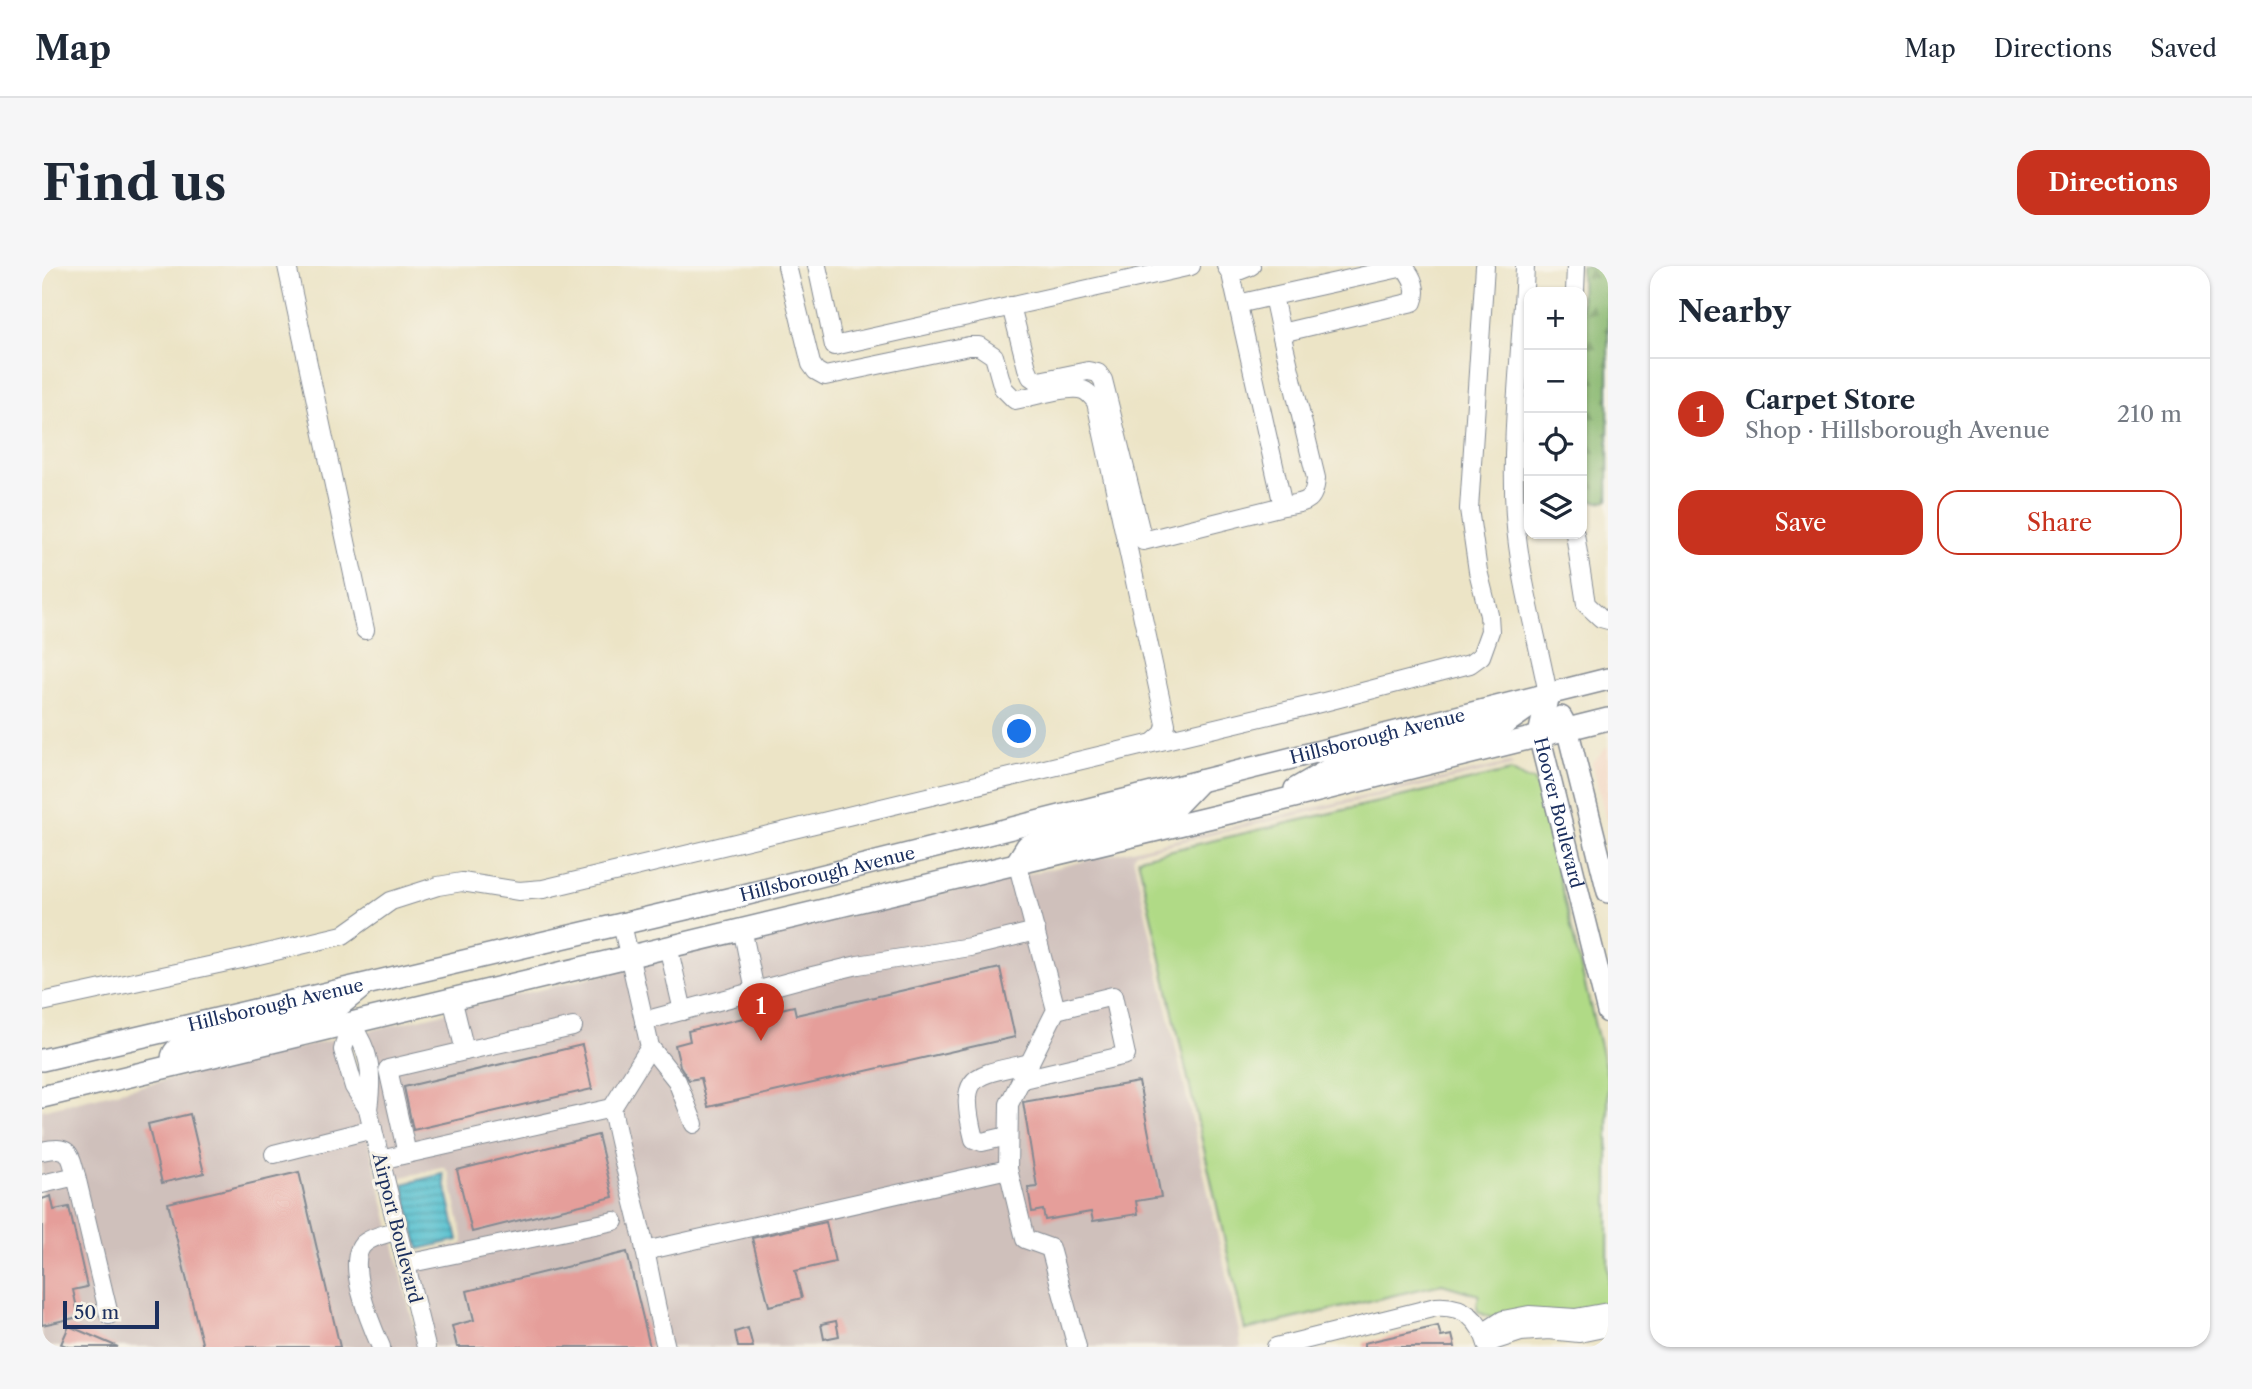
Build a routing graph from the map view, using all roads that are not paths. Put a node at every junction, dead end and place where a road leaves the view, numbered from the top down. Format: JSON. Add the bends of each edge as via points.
{"nodes":[{"id":1,"x":287,"y":266,"type":"edge"},
{"id":2,"x":788,"y":266,"type":"edge"},
{"id":3,"x":817,"y":266,"type":"edge"},
{"id":4,"x":1191,"y":266,"type":"edge"},
{"id":5,"x":1251,"y":266,"type":"edge"},
{"id":6,"x":1485,"y":266,"type":"edge"},
{"id":7,"x":1525,"y":266,"type":"edge"},
{"id":8,"x":1576,"y":266,"type":"edge"},
{"id":9,"x":1228,"y":270,"type":"edge"},
{"id":10,"x":1121,"y":274,"type":"edge"},
{"id":11,"x":1575,"y":287,"type":"edge"},
{"id":12,"x":1273,"y":296,"type":"junction"},
{"id":13,"x":1238,"y":304,"type":"junction"},
{"id":14,"x":1011,"y":306,"type":"junction"},
{"id":15,"x":1281,"y":333,"type":"junction"},
{"id":16,"x":1283,"y":506,"type":"junction"},
{"id":17,"x":1575,"y":539,"type":"edge"},
{"id":18,"x":1608,"y":620,"type":"edge"},
{"id":19,"x":365,"y":630,"type":"dead end"},
{"id":20,"x":1608,"y":679,"type":"edge"},
{"id":21,"x":1548,"y":694,"type":"junction"},
{"id":22,"x":1608,"y":719,"type":"edge"},
{"id":23,"x":1567,"y":728,"type":"junction"},
{"id":24,"x":1539,"y":735,"type":"junction"},
{"id":25,"x":1154,"y":742,"type":"junction"},
{"id":26,"x":1200,"y":781,"type":"junction"},
{"id":27,"x":1274,"y":802,"type":"junction"},
{"id":28,"x":1017,"y":862,"type":"junction"},
{"id":29,"x":1608,"y":892,"type":"edge"},
{"id":30,"x":622,"y":924,"type":"junction"},
{"id":31,"x":742,"y":928,"type":"junction"},
{"id":32,"x":1036,"y":931,"type":"junction"},
{"id":33,"x":668,"y":946,"type":"junction"},
{"id":34,"x":629,"y":955,"type":"junction"},
{"id":35,"x":363,"y":985,"type":"junction"},
{"id":36,"x":755,"y":991,"type":"junction"},
{"id":37,"x":452,"y":998,"type":"junction"},
{"id":38,"x":42,"y":1002,"type":"edge"},
{"id":39,"x":1056,"y":1010,"type":"junction"},
{"id":40,"x":683,"y":1011,"type":"junction"},
{"id":41,"x":1608,"y":1012,"type":"edge"},
{"id":42,"x":644,"y":1021,"type":"junction"},
{"id":43,"x":349,"y":1023,"type":"junction"},
{"id":44,"x":573,"y":1027,"type":"dead end"},
{"id":45,"x":650,"y":1047,"type":"junction"},
{"id":46,"x":465,"y":1051,"type":"junction"},
{"id":47,"x":42,"y":1060,"type":"edge"},
{"id":48,"x":173,"y":1065,"type":"junction"},
{"id":49,"x":1027,"y":1071,"type":"junction"},
{"id":50,"x":42,"y":1097,"type":"edge"},
{"id":51,"x":612,"y":1108,"type":"junction"},
{"id":52,"x":694,"y":1124,"type":"dead end"},
{"id":53,"x":373,"y":1129,"type":"junction"},
{"id":54,"x":1008,"y":1136,"type":"junction"},
{"id":55,"x":42,"y":1151,"type":"edge"},
{"id":56,"x":274,"y":1154,"type":"dead end"},
{"id":57,"x":407,"y":1154,"type":"junction"},
{"id":58,"x":380,"y":1160,"type":"junction"},
{"id":59,"x":1008,"y":1169,"type":"junction"},
{"id":60,"x":76,"y":1176,"type":"junction"},
{"id":61,"x":42,"y":1184,"type":"edge"},
{"id":62,"x":614,"y":1221,"type":"dead end"},
{"id":63,"x":397,"y":1230,"type":"junction"},
{"id":64,"x":645,"y":1251,"type":"junction"},
{"id":65,"x":406,"y":1264,"type":"junction"},
{"id":66,"x":1608,"y":1312,"type":"edge"},
{"id":67,"x":108,"y":1315,"type":"dead end"},
{"id":68,"x":1608,"y":1327,"type":"edge"},
{"id":69,"x":1486,"y":1341,"type":"edge"},
{"id":70,"x":422,"y":1345,"type":"edge"},
{"id":71,"x":381,"y":1347,"type":"edge"},
{"id":72,"x":666,"y":1347,"type":"edge"},
{"id":73,"x":1077,"y":1347,"type":"edge"},
{"id":74,"x":1276,"y":1347,"type":"edge"}],
"edges":[{"from":1,"to":19,"type":"street"},
{"from":2,"to":25,"type":"street","via":[[811,364],[825,376],[979,346],[994,356],[1003,388],[1015,400],[1082,389],[1091,394],[1166,724]]},
{"from":3,"to":14,"type":"street","via":[[834,346]]},
{"from":4,"to":10,"type":"street"},
{"from":5,"to":9,"type":"street"},
{"from":6,"to":25,"type":"street","via":[[1469,509],[1489,615],[1490,631],[1481,656],[1457,669]]},
{"from":7,"to":21,"type":"street","via":[[1515,519]]},
{"from":8,"to":11,"type":"street"},
{"from":9,"to":13,"type":"street"},
{"from":10,"to":14,"type":"street"},
{"from":12,"to":13,"type":"street"},
{"from":12,"to":15,"type":"street"},
{"from":12,"to":15,"type":"street","via":[[1405,267],[1415,289],[1413,303]]},
{"from":13,"to":16,"type":"street"},
{"from":14,"to":16,"type":"street","via":[[1031,377],[1039,382],[1088,371],[1103,380],[1143,541]]},
{"from":15,"to":16,"type":"street","via":[[1316,478],[1312,498]]},
{"from":17,"to":18,"type":"street","via":[[1586,604]]},
{"from":20,"to":21,"type":"main road","name":"Hillsborough Avenue"},
{"from":21,"to":23,"type":"main road","name":"Hoover Boulevard"},
{"from":21,"to":24,"type":"main road","name":"Hoover Boulevard"},
{"from":21,"to":26,"type":"main road","name":"Hillsborough Avenue"},
{"from":21,"to":27,"type":"main road","via":[[1503,726],[1331,768]]},
{"from":22,"to":23,"type":"main road","name":"Hillsborough Avenue"},
{"from":23,"to":24,"type":"main road","name":"Hillsborough Avenue"},
{"from":23,"to":29,"type":"main road","name":"Hoover Boulevard"},
{"from":24,"to":27,"type":"main road","name":"Hillsborough Avenue"},
{"from":24,"to":41,"type":"main road","name":"Hoover Boulevard"},
{"from":25,"to":38,"type":"street","via":[[543,889],[519,891],[462,882],[438,886],[391,901],[342,935]]},
{"from":26,"to":28,"type":"main road","via":[[1176,806],[1058,835],[1027,846]]},
{"from":26,"to":30,"type":"main road","name":"Hillsborough Avenue"},
{"from":27,"to":28,"type":"main road","name":"Hillsborough Avenue"},
{"from":28,"to":31,"type":"main road","name":"Hillsborough Avenue"},
{"from":28,"to":32,"type":"street"},
{"from":30,"to":34,"type":"street"},
{"from":30,"to":35,"type":"main road","name":"Hillsborough Avenue"},
{"from":31,"to":33,"type":"main road","name":"Hillsborough Avenue"},
{"from":31,"to":36,"type":"street"},
{"from":32,"to":36,"type":"street","via":[[858,965]]},
{"from":32,"to":39,"type":"street"},
{"from":33,"to":34,"type":"main road","name":"Hillsborough Avenue"},
{"from":33,"to":40,"type":"street"},
{"from":34,"to":37,"type":"main road","name":"Hillsborough Avenue"},
{"from":34,"to":42,"type":"street"},
{"from":35,"to":47,"type":"main road","name":"Hillsborough Avenue"},
{"from":35,"to":48,"type":"main road","via":[[339,1006],[181,1045],[174,1051]]},
{"from":36,"to":40,"type":"street"},
{"from":37,"to":43,"type":"main road","name":"Hillsborough Avenue"},
{"from":37,"to":46,"type":"street"},
{"from":39,"to":49,"type":"street"},
{"from":39,"to":49,"type":"street","via":[[1113,996],[1126,1055]]},
{"from":40,"to":42,"type":"street"},
{"from":42,"to":45,"type":"street"},
{"from":43,"to":48,"type":"main road","name":"Hillsborough Avenue"},
{"from":43,"to":53,"type":"street","name":"Airport Boulevard","via":[[365,1044]]},
{"from":44,"to":46,"type":"street"},
{"from":45,"to":51,"type":"street"},
{"from":45,"to":52,"type":"street","via":[[677,1081]]},
{"from":46,"to":57,"type":"street","via":[[388,1069]]},
{"from":48,"to":50,"type":"main road","name":"Hillsborough Avenue"},
{"from":49,"to":54,"type":"street","via":[[1009,1104]]},
{"from":49,"to":54,"type":"street","via":[[979,1075],[967,1096],[974,1139],[982,1142]]},
{"from":51,"to":57,"type":"street"},
{"from":51,"to":64,"type":"street"},
{"from":53,"to":56,"type":"street"},
{"from":53,"to":58,"type":"street","name":"Airport Boulevard"},
{"from":54,"to":59,"type":"street"},
{"from":55,"to":60,"type":"street","via":[[67,1151]]},
{"from":57,"to":58,"type":"street"},
{"from":58,"to":63,"type":"street","name":"Airport Boulevard"},
{"from":59,"to":64,"type":"street"},
{"from":59,"to":73,"type":"street","via":[[1025,1239],[1050,1248]]},
{"from":60,"to":61,"type":"street"},
{"from":60,"to":67,"type":"street"},
{"from":62,"to":65,"type":"street"},
{"from":63,"to":65,"type":"street","name":"Airport Boulevard"},
{"from":63,"to":71,"type":"street","via":[[364,1242],[358,1253],[356,1270]]},
{"from":64,"to":72,"type":"street"},
{"from":65,"to":70,"type":"street","name":"Airport Boulevard"},
{"from":66,"to":69,"type":"street","via":[[1503,1320]]},
{"from":68,"to":69,"type":"street","via":[[1579,1333],[1521,1332]]},
{"from":69,"to":74,"type":"street","via":[[1465,1312],[1450,1306]]}]}
